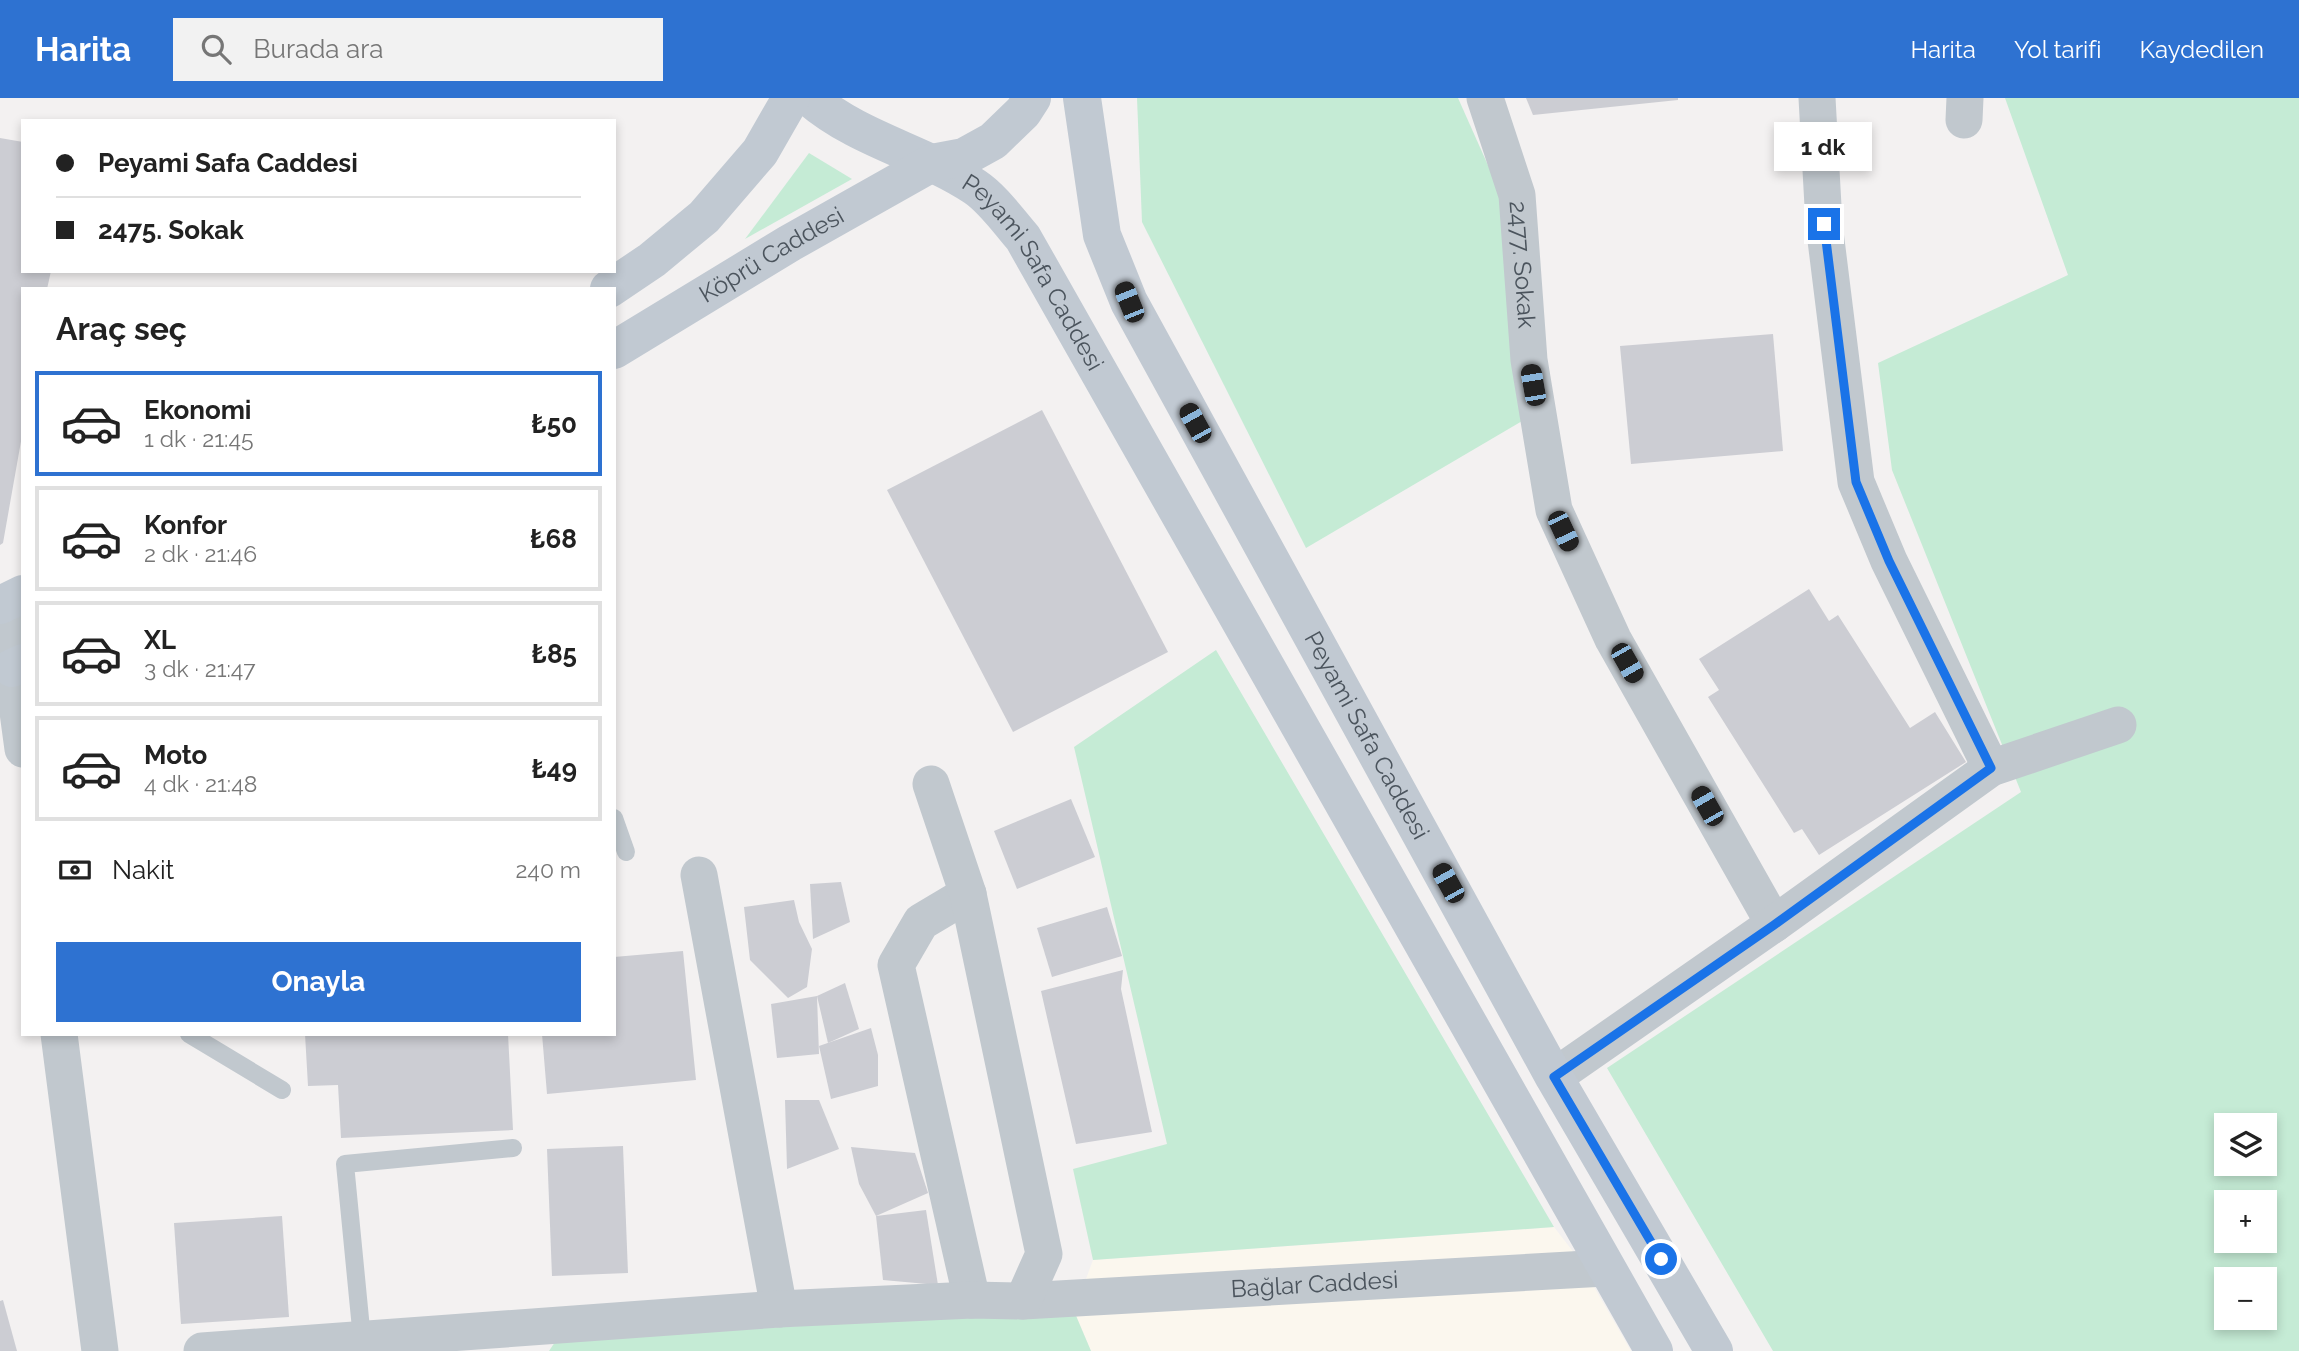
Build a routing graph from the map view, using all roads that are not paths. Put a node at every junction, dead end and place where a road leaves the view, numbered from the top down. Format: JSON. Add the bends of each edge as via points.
{"nodes":[{"id":1,"x":791,"y":98,"type":"edge"},
{"id":2,"x":810,"y":98,"type":"edge"},
{"id":3,"x":1032,"y":98,"type":"edge"},
{"id":4,"x":1082,"y":98,"type":"edge"},
{"id":5,"x":1485,"y":98,"type":"edge"},
{"id":6,"x":1817,"y":98,"type":"edge"},
{"id":7,"x":932,"y":163,"type":"junction"},
{"id":8,"x":612,"y":287,"type":"edge"},
{"id":9,"x":616,"y":349,"type":"edge"},
{"id":10,"x":21,"y":595,"type":"edge"},
{"id":11,"x":0,"y":605,"type":"edge"},
{"id":12,"x":18,"y":665,"type":"edge"},
{"id":13,"x":21,"y":715,"type":"edge"},
{"id":14,"x":2118,"y":725,"type":"dead end"},
{"id":15,"x":1991,"y":768,"type":"junction"},
{"id":16,"x":931,"y":784,"type":"dead end"},
{"id":17,"x":616,"y":824,"type":"edge"},
{"id":18,"x":626,"y":852,"type":"dead end"},
{"id":19,"x":699,"y":875,"type":"dead end"},
{"id":20,"x":968,"y":894,"type":"junction"},
{"id":21,"x":1774,"y":925,"type":"junction"},
{"id":22,"x":59,"y":1036,"type":"edge"},
{"id":23,"x":192,"y":1036,"type":"edge"},
{"id":24,"x":1554,"y":1077,"type":"junction"},
{"id":25,"x":282,"y":1090,"type":"dead end"},
{"id":26,"x":513,"y":1148,"type":"dead end"},
{"id":27,"x":1605,"y":1268,"type":"junction"},
{"id":28,"x":972,"y":1300,"type":"junction"},
{"id":29,"x":1023,"y":1301,"type":"junction"},
{"id":30,"x":779,"y":1309,"type":"junction"},
{"id":31,"x":362,"y":1339,"type":"junction"},
{"id":32,"x":100,"y":1351,"type":"edge"},
{"id":33,"x":202,"y":1351,"type":"edge"},
{"id":34,"x":1654,"y":1351,"type":"edge"},
{"id":35,"x":1714,"y":1351,"type":"edge"}],
"edges":[{"from":1,"to":8,"type":"street","via":[[760,152],[704,218]]},
{"from":2,"to":7,"type":"street","name":"Peyami Safa Caddesi","via":[[841,122]]},
{"from":3,"to":7,"type":"street","name":"Köprü Caddesi","via":[[993,141],[964,157]]},
{"from":4,"to":24,"type":"street","name":"Peyami Safa Caddesi","via":[[1102,235],[1129,302]]},
{"from":5,"to":21,"type":"street","name":"2477. Sokak","via":[[1517,195],[1529,360],[1554,510],[1613,639]]},
{"from":6,"to":15,"type":"street","via":[[1824,224],[1856,482],[1889,561]]},
{"from":7,"to":9,"type":"street","name":"Köprü Caddesi"},
{"from":7,"to":27,"type":"street","name":"Peyami Safa Caddesi","via":[[978,188],[1023,237]]},
{"from":10,"to":11,"type":"street"},
{"from":11,"to":12,"type":"street"},
{"from":12,"to":13,"type":"street"},
{"from":14,"to":15,"type":"street"},
{"from":15,"to":21,"type":"street"},
{"from":16,"to":20,"type":"street"},
{"from":17,"to":18,"type":"lane"},
{"from":19,"to":30,"type":"street"},
{"from":20,"to":28,"type":"street","via":[[921,922],[896,965]]},
{"from":20,"to":29,"type":"street","via":[[1045,1254]]},
{"from":21,"to":24,"type":"street"},
{"from":22,"to":32,"type":"street"},
{"from":23,"to":25,"type":"lane"},
{"from":24,"to":35,"type":"street","name":"Peyami Safa Caddesi"},
{"from":26,"to":31,"type":"lane","via":[[345,1164]]},
{"from":27,"to":29,"type":"street","name":"Bağlar Caddesi"},
{"from":27,"to":34,"type":"street","name":"Peyami Safa Caddesi"},
{"from":28,"to":29,"type":"street","name":"Bağlar Caddesi"},
{"from":28,"to":30,"type":"street","name":"Bağlar Caddesi"},
{"from":30,"to":31,"type":"street","name":"Bağlar Caddesi"},
{"from":31,"to":33,"type":"street","name":"Bağlar Caddesi"}]}
